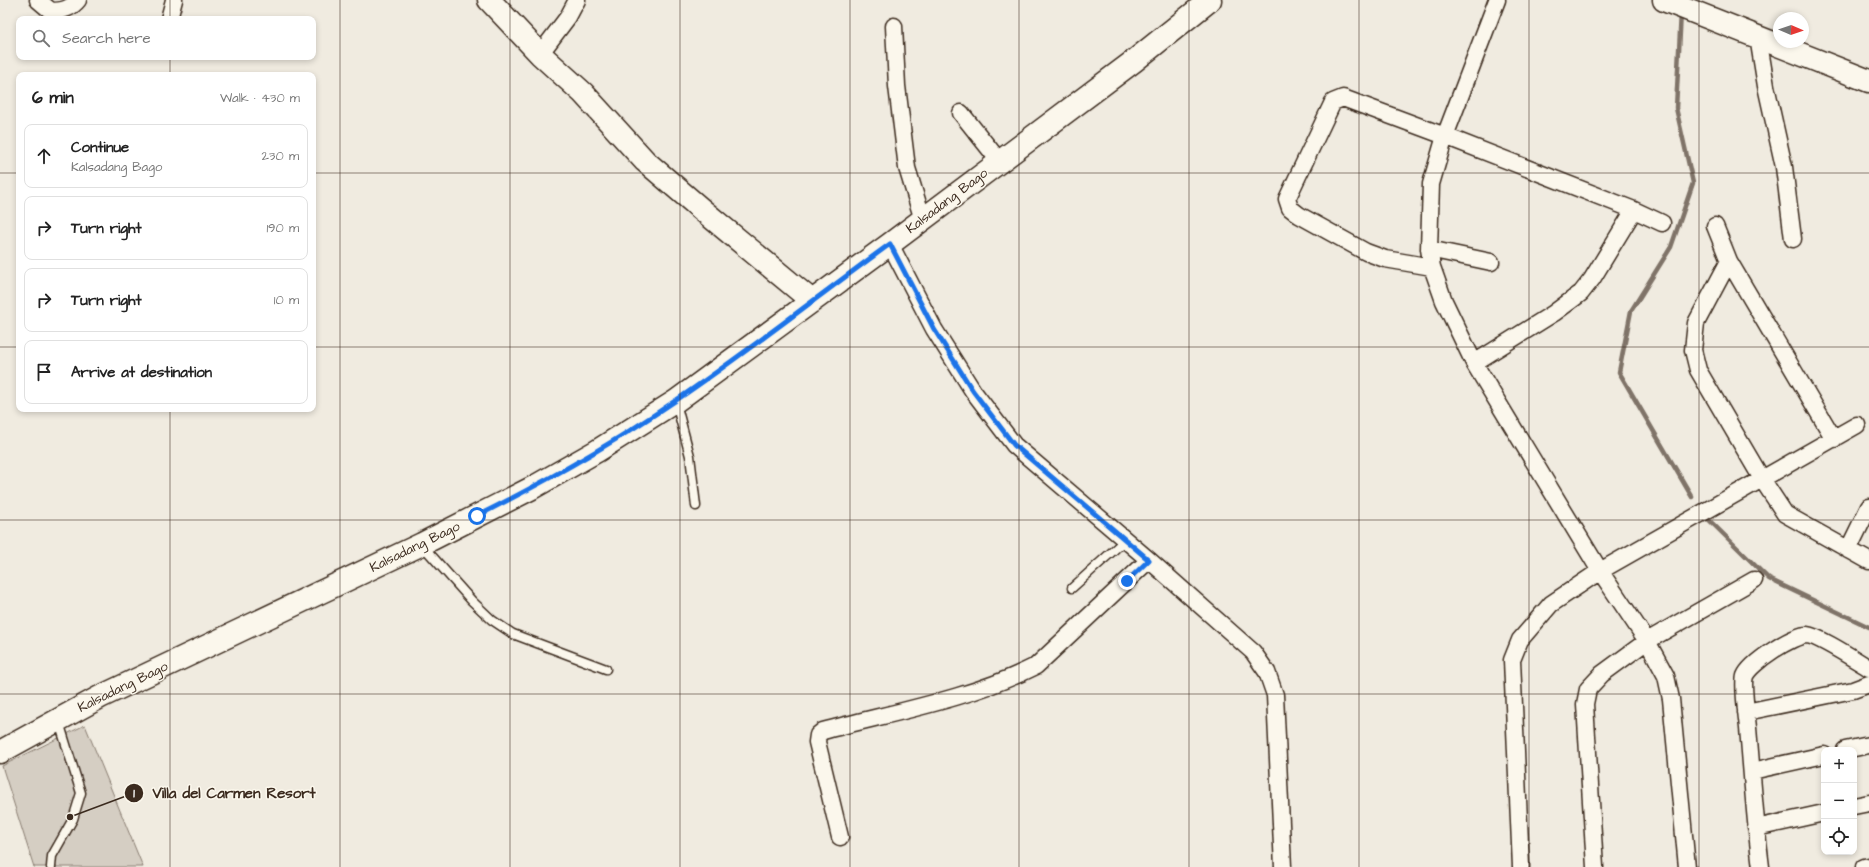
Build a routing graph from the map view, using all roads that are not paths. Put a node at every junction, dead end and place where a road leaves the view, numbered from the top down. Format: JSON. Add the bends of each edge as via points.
{"nodes":[{"id":1,"x":38,"y":0,"type":"edge"},
{"id":2,"x":78,"y":0,"type":"edge"},
{"id":3,"x":174,"y":0,"type":"edge"},
{"id":4,"x":489,"y":0,"type":"edge"},
{"id":5,"x":577,"y":0,"type":"edge"},
{"id":6,"x":1210,"y":0,"type":"edge"},
{"id":7,"x":1497,"y":0,"type":"edge"},
{"id":8,"x":1667,"y":1,"type":"edge"},
{"id":9,"x":170,"y":16,"type":"edge"},
{"id":10,"x":894,"y":26,"type":"dead end"},
{"id":11,"x":1758,"y":37,"type":"junction"},
{"id":12,"x":540,"y":54,"type":"junction"},
{"id":13,"x":1869,"y":81,"type":"edge"},
{"id":14,"x":961,"y":113,"type":"dead end"},
{"id":15,"x":1445,"y":136,"type":"junction"},
{"id":16,"x":1000,"y":162,"type":"junction"},
{"id":17,"x":1634,"y":210,"type":"junction"},
{"id":18,"x":923,"y":220,"type":"junction"},
{"id":19,"x":1662,"y":223,"type":"dead end"},
{"id":20,"x":1715,"y":226,"type":"dead end"},
{"id":21,"x":1793,"y":240,"type":"dead end"},
{"id":22,"x":890,"y":244,"type":"junction"},
{"id":23,"x":1429,"y":249,"type":"junction"},
{"id":24,"x":1729,"y":261,"type":"junction"},
{"id":25,"x":1492,"y":262,"type":"dead end"},
{"id":26,"x":1432,"y":267,"type":"junction"},
{"id":27,"x":812,"y":301,"type":"junction"},
{"id":28,"x":1474,"y":363,"type":"junction"},
{"id":29,"x":676,"y":400,"type":"junction"},
{"id":30,"x":1857,"y":426,"type":"dead end"},
{"id":31,"x":1834,"y":439,"type":"junction"},
{"id":32,"x":1762,"y":479,"type":"junction"},
{"id":33,"x":696,"y":506,"type":"dead end"},
{"id":34,"x":1869,"y":507,"type":"edge"},
{"id":35,"x":1125,"y":540,"type":"junction"},
{"id":36,"x":422,"y":544,"type":"junction"},
{"id":37,"x":1848,"y":550,"type":"junction"},
{"id":38,"x":1149,"y":560,"type":"junction"},
{"id":39,"x":1869,"y":561,"type":"edge"},
{"id":40,"x":1600,"y":571,"type":"junction"},
{"id":41,"x":1754,"y":580,"type":"dead end"},
{"id":42,"x":1072,"y":588,"type":"dead end"},
{"id":43,"x":1647,"y":641,"type":"junction"},
{"id":44,"x":1869,"y":668,"type":"edge"},
{"id":45,"x":606,"y":669,"type":"dead end"},
{"id":46,"x":1869,"y":684,"type":"edge"},
{"id":47,"x":1746,"y":712,"type":"junction"},
{"id":48,"x":58,"y":720,"type":"junction"},
{"id":49,"x":1869,"y":745,"type":"edge"},
{"id":50,"x":1857,"y":748,"type":"edge"},
{"id":51,"x":0,"y":752,"type":"edge"},
{"id":52,"x":1821,"y":756,"type":"edge"},
{"id":53,"x":1752,"y":771,"type":"junction"},
{"id":54,"x":1869,"y":803,"type":"edge"},
{"id":55,"x":1857,"y":805,"type":"edge"},
{"id":56,"x":1821,"y":814,"type":"edge"},
{"id":57,"x":1756,"y":828,"type":"junction"},
{"id":58,"x":840,"y":837,"type":"dead end"},
{"id":59,"x":1869,"y":866,"type":"edge"},
{"id":60,"x":51,"y":867,"type":"edge"},
{"id":61,"x":1283,"y":867,"type":"edge"},
{"id":62,"x":1521,"y":867,"type":"edge"},
{"id":63,"x":1596,"y":867,"type":"edge"},
{"id":64,"x":1687,"y":867,"type":"edge"},
{"id":65,"x":1761,"y":867,"type":"edge"},
{"id":66,"x":1864,"y":867,"type":"edge"}],
"edges":[{"from":1,"to":2,"type":"street","via":[[51,11],[67,9]]},
{"from":3,"to":9,"type":"street"},
{"from":4,"to":12,"type":"main road"},
{"from":5,"to":12,"type":"street","via":[[568,17]]},
{"from":6,"to":16,"type":"main road","name":"Kalsadang Bago"},
{"from":7,"to":15,"type":"street"},
{"from":8,"to":11,"type":"main road"},
{"from":10,"to":18,"type":"street","via":[[897,86],[907,168]]},
{"from":11,"to":13,"type":"main road"},
{"from":11,"to":21,"type":"street","via":[[1784,167]]},
{"from":12,"to":27,"type":"main road","via":[[583,93],[645,160],[701,210]]},
{"from":14,"to":16,"type":"street"},
{"from":15,"to":17,"type":"street"},
{"from":15,"to":23,"type":"street","via":[[1430,184]]},
{"from":15,"to":26,"type":"street","via":[[1343,98],[1333,102],[1287,199],[1290,208],[1299,216],[1366,252],[1385,259]]},
{"from":16,"to":18,"type":"main road","name":"Kalsadang Bago"},
{"from":17,"to":19,"type":"street"},
{"from":17,"to":28,"type":"street","via":[[1581,294]]},
{"from":18,"to":22,"type":"main road","name":"Kalsadang Bago"},
{"from":20,"to":24,"type":"street"},
{"from":22,"to":27,"type":"main road","name":"Kalsadang Bago"},
{"from":22,"to":35,"type":"street","via":[[938,336],[973,391],[1014,445]]},
{"from":23,"to":25,"type":"street"},
{"from":23,"to":26,"type":"street"},
{"from":24,"to":31,"type":"street"},
{"from":24,"to":32,"type":"street","via":[[1696,323],[1693,350],[1698,370]]},
{"from":26,"to":28,"type":"street","via":[[1444,302]]},
{"from":27,"to":29,"type":"main road","name":"Kalsadang Bago"},
{"from":28,"to":40,"type":"street"},
{"from":29,"to":33,"type":"lane","via":[[690,456]]},
{"from":29,"to":36,"type":"main road","name":"Kalsadang Bago","via":[[597,451],[532,488]]},
{"from":30,"to":31,"type":"street"},
{"from":31,"to":32,"type":"street"},
{"from":32,"to":37,"type":"street","via":[[1785,514]]},
{"from":32,"to":40,"type":"street"},
{"from":34,"to":37,"type":"street"},
{"from":35,"to":38,"type":"street"},
{"from":35,"to":42,"type":"lane"},
{"from":36,"to":45,"type":"lane","via":[[492,620],[513,634]]},
{"from":36,"to":48,"type":"main road","name":"Kalsadang Bago"},
{"from":37,"to":39,"type":"street"},
{"from":38,"to":58,"type":"street","via":[[1036,666],[1017,676],[954,697],[823,731],[818,735],[816,742]]},
{"from":38,"to":61,"type":"street","via":[[1253,652],[1268,672],[1275,695]]},
{"from":40,"to":43,"type":"street"},
{"from":40,"to":62,"type":"street","via":[[1551,604],[1520,640],[1512,660]]},
{"from":41,"to":43,"type":"street"},
{"from":43,"to":63,"type":"street","via":[[1602,674],[1588,689],[1585,704]]},
{"from":43,"to":64,"type":"street","via":[[1666,676],[1671,699]]},
{"from":44,"to":47,"type":"street","via":[[1818,639],[1807,635],[1794,639],[1760,659],[1749,669],[1744,678]]},
{"from":46,"to":47,"type":"street","via":[[1853,690]]},
{"from":47,"to":53,"type":"street"},
{"from":48,"to":51,"type":"main road","name":"Kalsadang Bago"},
{"from":48,"to":60,"type":"lane","via":[[81,793],[73,819],[52,856]]},
{"from":49,"to":50,"type":"street"},
{"from":52,"to":53,"type":"street"},
{"from":53,"to":57,"type":"street"},
{"from":54,"to":55,"type":"street"},
{"from":56,"to":57,"type":"street"},
{"from":57,"to":65,"type":"street"},
{"from":59,"to":66,"type":"street"}]}
